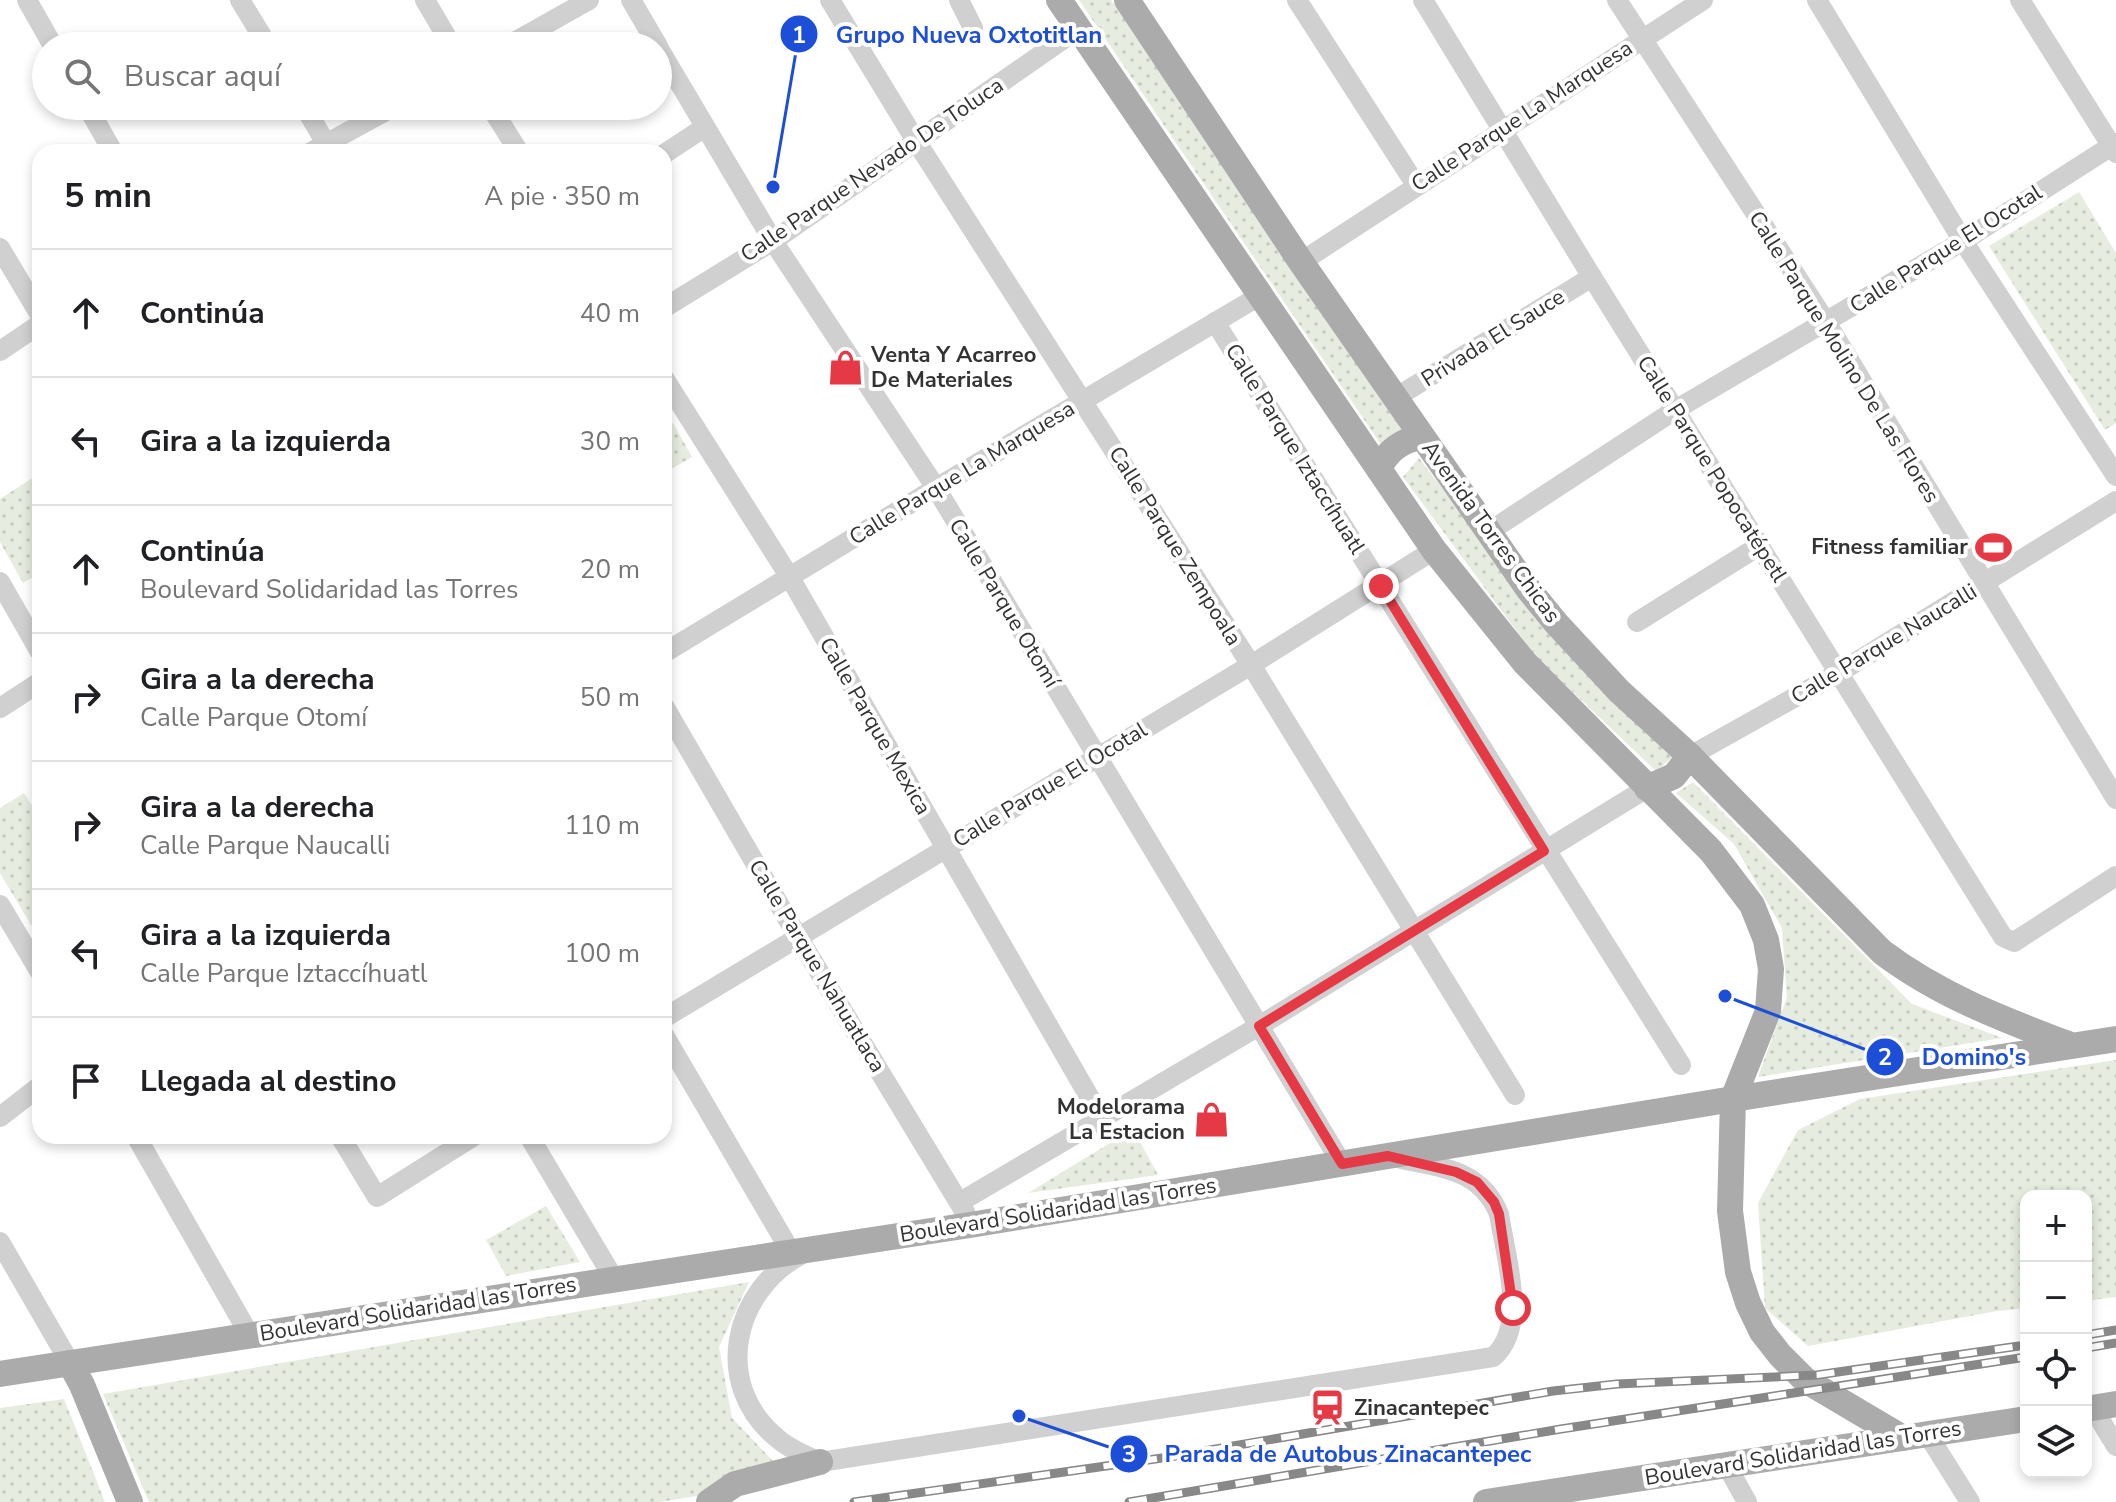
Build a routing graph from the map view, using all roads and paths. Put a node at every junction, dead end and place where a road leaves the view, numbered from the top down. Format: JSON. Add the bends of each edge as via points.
{"nodes":[{"id":1,"x":27,"y":0,"type":"edge"},
{"id":2,"x":240,"y":0,"type":"edge"},
{"id":3,"x":425,"y":0,"type":"edge"},
{"id":4,"x":589,"y":0,"type":"edge"},
{"id":5,"x":631,"y":0,"type":"edge"},
{"id":6,"x":830,"y":0,"type":"edge"},
{"id":7,"x":959,"y":0,"type":"edge"},
{"id":8,"x":1059,"y":0,"type":"edge"},
{"id":9,"x":1127,"y":0,"type":"edge"},
{"id":10,"x":1297,"y":0,"type":"edge"},
{"id":11,"x":1423,"y":0,"type":"edge"},
{"id":12,"x":1617,"y":0,"type":"edge"},
{"id":13,"x":1703,"y":0,"type":"edge"},
{"id":14,"x":1817,"y":0,"type":"edge"},
{"id":15,"x":2020,"y":0,"type":"edge"},
{"id":16,"x":973,"y":28,"type":"dead end"},
{"id":17,"x":1078,"y":29,"type":"junction"},
{"id":18,"x":45,"y":32,"type":"edge"},
{"id":19,"x":259,"y":32,"type":"edge"},
{"id":20,"x":444,"y":32,"type":"edge"},
{"id":21,"x":532,"y":32,"type":"edge"},
{"id":22,"x":650,"y":32,"type":"edge"},
{"id":23,"x":1642,"y":38,"type":"junction"},
{"id":24,"x":672,"y":70,"type":"edge"},
{"id":25,"x":95,"y":120,"type":"edge"},
{"id":26,"x":310,"y":120,"type":"edge"},
{"id":27,"x":371,"y":120,"type":"edge"},
{"id":28,"x":499,"y":120,"type":"edge"},
{"id":29,"x":705,"y":127,"type":"junction"},
{"id":30,"x":1502,"y":130,"type":"junction"},
{"id":31,"x":916,"y":141,"type":"junction"},
{"id":32,"x":108,"y":144,"type":"edge"},
{"id":33,"x":320,"y":144,"type":"edge"},
{"id":34,"x":330,"y":144,"type":"edge"},
{"id":35,"x":514,"y":144,"type":"edge"},
{"id":36,"x":2115,"y":147,"type":"edge"},
{"id":37,"x":672,"y":149,"type":"edge"},
{"id":38,"x":1416,"y":185,"type":"junction"},
{"id":39,"x":773,"y":241,"type":"junction"},
{"id":40,"x":1963,"y":241,"type":"junction"},
{"id":41,"x":0,"y":248,"type":"edge"},
{"id":42,"x":1301,"y":262,"type":"junction"},
{"id":43,"x":1592,"y":277,"type":"junction"},
{"id":44,"x":1261,"y":295,"type":"junction"},
{"id":45,"x":32,"y":302,"type":"edge"},
{"id":46,"x":672,"y":303,"type":"edge"},
{"id":47,"x":1215,"y":322,"type":"junction"},
{"id":48,"x":1826,"y":322,"type":"junction"},
{"id":49,"x":32,"y":329,"type":"edge"},
{"id":50,"x":0,"y":351,"type":"edge"},
{"id":51,"x":672,"y":391,"type":"edge"},
{"id":52,"x":1395,"y":398,"type":"junction"},
{"id":53,"x":1084,"y":401,"type":"junction"},
{"id":54,"x":1675,"y":410,"type":"junction"},
{"id":55,"x":1422,"y":437,"type":"junction"},
{"id":56,"x":1379,"y":469,"type":"junction"},
{"id":57,"x":2116,"y":476,"type":"edge"},
{"id":58,"x":936,"y":488,"type":"junction"},
{"id":59,"x":2116,"y":501,"type":"edge"},
{"id":60,"x":1490,"y":531,"type":"junction"},
{"id":61,"x":1759,"y":546,"type":"junction"},
{"id":62,"x":1434,"y":550,"type":"junction"},
{"id":63,"x":789,"y":576,"type":"junction"},
{"id":64,"x":0,"y":582,"type":"edge"},
{"id":65,"x":1984,"y":584,"type":"junction"},
{"id":66,"x":1381,"y":586,"type":"junction"},
{"id":67,"x":1637,"y":622,"type":"dead end"},
{"id":68,"x":32,"y":638,"type":"edge"},
{"id":69,"x":672,"y":648,"type":"edge"},
{"id":70,"x":1251,"y":665,"type":"junction"},
{"id":71,"x":1840,"y":672,"type":"junction"},
{"id":72,"x":32,"y":687,"type":"edge"},
{"id":73,"x":0,"y":708,"type":"edge"},
{"id":74,"x":672,"y":720,"type":"edge"},
{"id":75,"x":1690,"y":756,"type":"junction"},
{"id":76,"x":1095,"y":757,"type":"junction"},
{"id":77,"x":1647,"y":788,"type":"junction"},
{"id":78,"x":2116,"y":799,"type":"edge"},
{"id":79,"x":945,"y":848,"type":"junction"},
{"id":80,"x":1544,"y":851,"type":"junction"},
{"id":81,"x":2116,"y":876,"type":"edge"},
{"id":82,"x":0,"y":905,"type":"edge"},
{"id":83,"x":1414,"y":931,"type":"junction"},
{"id":84,"x":798,"y":937,"type":"junction"},
{"id":85,"x":32,"y":959,"type":"edge"},
{"id":86,"x":672,"y":1013,"type":"edge"},
{"id":87,"x":1259,"y":1026,"type":"junction"},
{"id":88,"x":2116,"y":1039,"type":"edge"},
{"id":89,"x":2072,"y":1046,"type":"junction"},
{"id":90,"x":672,"y":1047,"type":"edge"},
{"id":91,"x":1681,"y":1065,"type":"dead end"},
{"id":92,"x":32,"y":1092,"type":"edge"},
{"id":93,"x":1515,"y":1095,"type":"dead end"},
{"id":94,"x":1733,"y":1099,"type":"junction"},
{"id":95,"x":0,"y":1117,"type":"edge"},
{"id":96,"x":1102,"y":1119,"type":"junction"},
{"id":97,"x":141,"y":1144,"type":"edge"},
{"id":98,"x":345,"y":1144,"type":"edge"},
{"id":99,"x":461,"y":1144,"type":"edge"},
{"id":100,"x":534,"y":1144,"type":"edge"},
{"id":101,"x":1388,"y":1156,"type":"junction"},
{"id":102,"x":1342,"y":1164,"type":"junction"},
{"id":103,"x":965,"y":1213,"type":"junction"},
{"id":104,"x":0,"y":1242,"type":"edge"},
{"id":105,"x":803,"y":1250,"type":"junction"},
{"id":106,"x":614,"y":1279,"type":"junction"},
{"id":107,"x":249,"y":1334,"type":"junction"},
{"id":108,"x":70,"y":1363,"type":"junction"},
{"id":109,"x":0,"y":1374,"type":"edge"},
{"id":110,"x":2098,"y":1407,"type":"edge"},
{"id":111,"x":2020,"y":1420,"type":"edge"},
{"id":112,"x":1915,"y":1436,"type":"junction"},
{"id":113,"x":2116,"y":1446,"type":"edge"},
{"id":114,"x":820,"y":1462,"type":"junction"},
{"id":115,"x":1726,"y":1464,"type":"junction"},
{"id":116,"x":1556,"y":1497,"type":"edge"},
{"id":117,"x":1738,"y":1499,"type":"edge"},
{"id":118,"x":130,"y":1502,"type":"edge"},
{"id":119,"x":709,"y":1502,"type":"edge"},
{"id":120,"x":1486,"y":1502,"type":"edge"},
{"id":121,"x":1970,"y":1502,"type":"edge"}],
"edges":[{"from":1,"to":18,"type":"street"},
{"from":2,"to":19,"type":"street"},
{"from":3,"to":20,"type":"street"},
{"from":4,"to":21,"type":"street"},
{"from":5,"to":22,"type":"street","name":"Calle Parque Otomí"},
{"from":6,"to":31,"type":"street","name":"Calle Parque Zempoala"},
{"from":7,"to":16,"type":"street"},
{"from":8,"to":17,"type":"main road"},
{"from":9,"to":42,"type":"main road","name":"Avenida Torres Chicas"},
{"from":10,"to":38,"type":"street"},
{"from":11,"to":30,"type":"street","name":"Calle Parque Popocatépetl"},
{"from":12,"to":23,"type":"street","name":"Calle Parque Molino De Las Flores"},
{"from":13,"to":23,"type":"street","name":"Calle Parque La Marquesa"},
{"from":14,"to":40,"type":"street"},
{"from":15,"to":36,"type":"street"},
{"from":17,"to":31,"type":"street","name":"Calle Parque Nevado De Toluca"},
{"from":17,"to":44,"type":"main road"},
{"from":23,"to":30,"type":"street","name":"Calle Parque La Marquesa"},
{"from":23,"to":48,"type":"street","name":"Calle Parque Molino De Las Flores"},
{"from":24,"to":29,"type":"street","name":"Calle Parque Otomí"},
{"from":25,"to":32,"type":"street"},
{"from":26,"to":33,"type":"street"},
{"from":27,"to":34,"type":"street"},
{"from":28,"to":35,"type":"street"},
{"from":29,"to":37,"type":"street"},
{"from":29,"to":39,"type":"street","name":"Calle Parque Otomí"},
{"from":30,"to":38,"type":"street","name":"Calle Parque La Marquesa"},
{"from":30,"to":43,"type":"street","name":"Calle Parque Popocatépetl"},
{"from":31,"to":39,"type":"street","name":"Calle Parque Nevado De Toluca"},
{"from":31,"to":53,"type":"street","name":"Calle Parque Zempoala"},
{"from":36,"to":40,"type":"street","name":"Calle Parque El Ocotal"},
{"from":38,"to":42,"type":"street","name":"Calle Parque La Marquesa"},
{"from":39,"to":46,"type":"street","name":"Calle Parque Nevado De Toluca"},
{"from":39,"to":58,"type":"street","name":"Calle Parque Otomí"},
{"from":40,"to":48,"type":"street","name":"Calle Parque El Ocotal"},
{"from":40,"to":57,"type":"street"},
{"from":41,"to":45,"type":"street"},
{"from":42,"to":52,"type":"main road","name":"Avenida Torres Chicas"},
{"from":43,"to":52,"type":"street","name":"Privada El Sauce"},
{"from":43,"to":54,"type":"street","name":"Calle Parque Popocatépetl"},
{"from":44,"to":47,"type":"street","name":"Calle Parque La Marquesa"},
{"from":44,"to":56,"type":"main road"},
{"from":47,"to":53,"type":"street","name":"Calle Parque La Marquesa"},
{"from":47,"to":66,"type":"street","name":"Calle Parque Iztaccíhuatl"},
{"from":48,"to":54,"type":"street","name":"Calle Parque El Ocotal"},
{"from":48,"to":65,"type":"street","name":"Calle Parque Molino De Las Flores"},
{"from":49,"to":50,"type":"street"},
{"from":51,"to":63,"type":"street","name":"Calle Parque Mexica"},
{"from":52,"to":55,"type":"main road","name":"Avenida Torres Chicas"},
{"from":53,"to":58,"type":"street","name":"Calle Parque La Marquesa"},
{"from":53,"to":70,"type":"street","name":"Calle Parque Zempoala"},
{"from":54,"to":60,"type":"street","name":"Calle Parque El Ocotal"},
{"from":54,"to":61,"type":"street","name":"Calle Parque Popocatépetl"},
{"from":55,"to":56,"type":"main road","via":[[1390,452]]},
{"from":55,"to":60,"type":"main road","name":"Avenida Torres Chicas"},
{"from":56,"to":62,"type":"main road"},
{"from":58,"to":63,"type":"street","name":"Calle Parque La Marquesa"},
{"from":58,"to":76,"type":"street","name":"Calle Parque Otomí"},
{"from":59,"to":65,"type":"street","name":"Calle Parque Naucalli"},
{"from":60,"to":75,"type":"main road","name":"Avenida Torres Chicas","via":[[1556,623]]},
{"from":61,"to":67,"type":"street"},
{"from":61,"to":71,"type":"street","name":"Calle Parque Popocatépetl"},
{"from":62,"to":66,"type":"street","name":"Calle Parque El Ocotal"},
{"from":62,"to":77,"type":"main road","via":[[1525,663]]},
{"from":63,"to":69,"type":"street","name":"Calle Parque La Marquesa"},
{"from":63,"to":79,"type":"street","name":"Calle Parque Mexica"},
{"from":64,"to":68,"type":"street"},
{"from":65,"to":71,"type":"street","name":"Calle Parque Naucalli"},
{"from":65,"to":78,"type":"street","name":"Calle Parque Molino De Las Flores"},
{"from":66,"to":70,"type":"street","name":"Calle Parque El Ocotal"},
{"from":66,"to":80,"type":"street","name":"Calle Parque Iztaccíhuatl"},
{"from":70,"to":76,"type":"street","name":"Calle Parque El Ocotal"},
{"from":70,"to":83,"type":"street","name":"Calle Parque Zempoala"},
{"from":71,"to":75,"type":"street","name":"Calle Parque Naucalli"},
{"from":71,"to":81,"type":"street","name":"Calle Parque Popocatépetl","via":[[2003,937],[2014,942]]},
{"from":72,"to":73,"type":"street"},
{"from":74,"to":84,"type":"street","name":"Calle Parque Nahuatlaca"},
{"from":75,"to":77,"type":"main road","via":[[1674,776]]},
{"from":75,"to":89,"type":"main road","name":"Avenida Torres Chicas","via":[[1882,952],[1953,997]]},
{"from":76,"to":79,"type":"street","name":"Calle Parque El Ocotal"},
{"from":76,"to":87,"type":"street","name":"Calle Parque Otomí"},
{"from":77,"to":80,"type":"street"},
{"from":77,"to":94,"type":"main road","via":[[1731,875],[1752,905],[1766,940],[1771,969],[1768,1011]]},
{"from":79,"to":84,"type":"street","name":"Calle Parque El Ocotal"},
{"from":79,"to":96,"type":"street","name":"Calle Parque Mexica"},
{"from":80,"to":83,"type":"street"},
{"from":80,"to":91,"type":"street","name":"Calle Parque Iztaccíhuatl"},
{"from":82,"to":85,"type":"street"},
{"from":83,"to":87,"type":"street"},
{"from":83,"to":93,"type":"street","name":"Calle Parque Zempoala"},
{"from":84,"to":86,"type":"street","name":"Calle Parque El Ocotal"},
{"from":84,"to":103,"type":"street","name":"Calle Parque Nahuatlaca"},
{"from":87,"to":96,"type":"street"},
{"from":87,"to":102,"type":"street","name":"Calle Parque Otomí"},
{"from":88,"to":89,"type":"main road","name":"Boulevard Solidaridad las Torres"},
{"from":89,"to":94,"type":"main road","name":"Boulevard Solidaridad las Torres"},
{"from":90,"to":105,"type":"street"},
{"from":92,"to":95,"type":"street"},
{"from":94,"to":101,"type":"main road","name":"Boulevard Solidaridad las Torres"},
{"from":94,"to":112,"type":"main road","via":[[1730,1211],[1738,1272],[1762,1332],[1805,1380]]},
{"from":96,"to":103,"type":"street"},
{"from":97,"to":107,"type":"street"},
{"from":98,"to":99,"type":"street","via":[[380,1196]]},
{"from":100,"to":106,"type":"street"},
{"from":101,"to":102,"type":"main road","name":"Boulevard Solidaridad las Torres"},
{"from":101,"to":114,"type":"street","via":[[1467,1176],[1494,1202],[1514,1318],[1507,1343],[1493,1357]]},
{"from":102,"to":103,"type":"main road","name":"Boulevard Solidaridad las Torres"},
{"from":103,"to":105,"type":"main road","name":"Boulevard Solidaridad las Torres"},
{"from":104,"to":108,"type":"street"},
{"from":105,"to":106,"type":"main road","name":"Boulevard Solidaridad las Torres"},
{"from":105,"to":114,"type":"street","via":[[756,1294],[741,1327],[738,1363],[746,1397],[764,1426],[790,1448]]},
{"from":106,"to":107,"type":"main road","name":"Boulevard Solidaridad las Torres"},
{"from":107,"to":108,"type":"main road","name":"Boulevard Solidaridad las Torres"},
{"from":108,"to":109,"type":"main road","name":"Boulevard Solidaridad las Torres"},
{"from":108,"to":118,"type":"main road"},
{"from":110,"to":113,"type":"street"},
{"from":111,"to":112,"type":"main road","name":"Boulevard Solidaridad las Torres"},
{"from":112,"to":115,"type":"main road","name":"Boulevard Solidaridad las Torres"},
{"from":112,"to":121,"type":"street"},
{"from":114,"to":119,"type":"main road","via":[[735,1484]]},
{"from":115,"to":116,"type":"main road","name":"Boulevard Solidaridad las Torres"},
{"from":115,"to":117,"type":"street"},
{"from":116,"to":120,"type":"main road","name":"Boulevard Solidaridad las Torres"}]}
